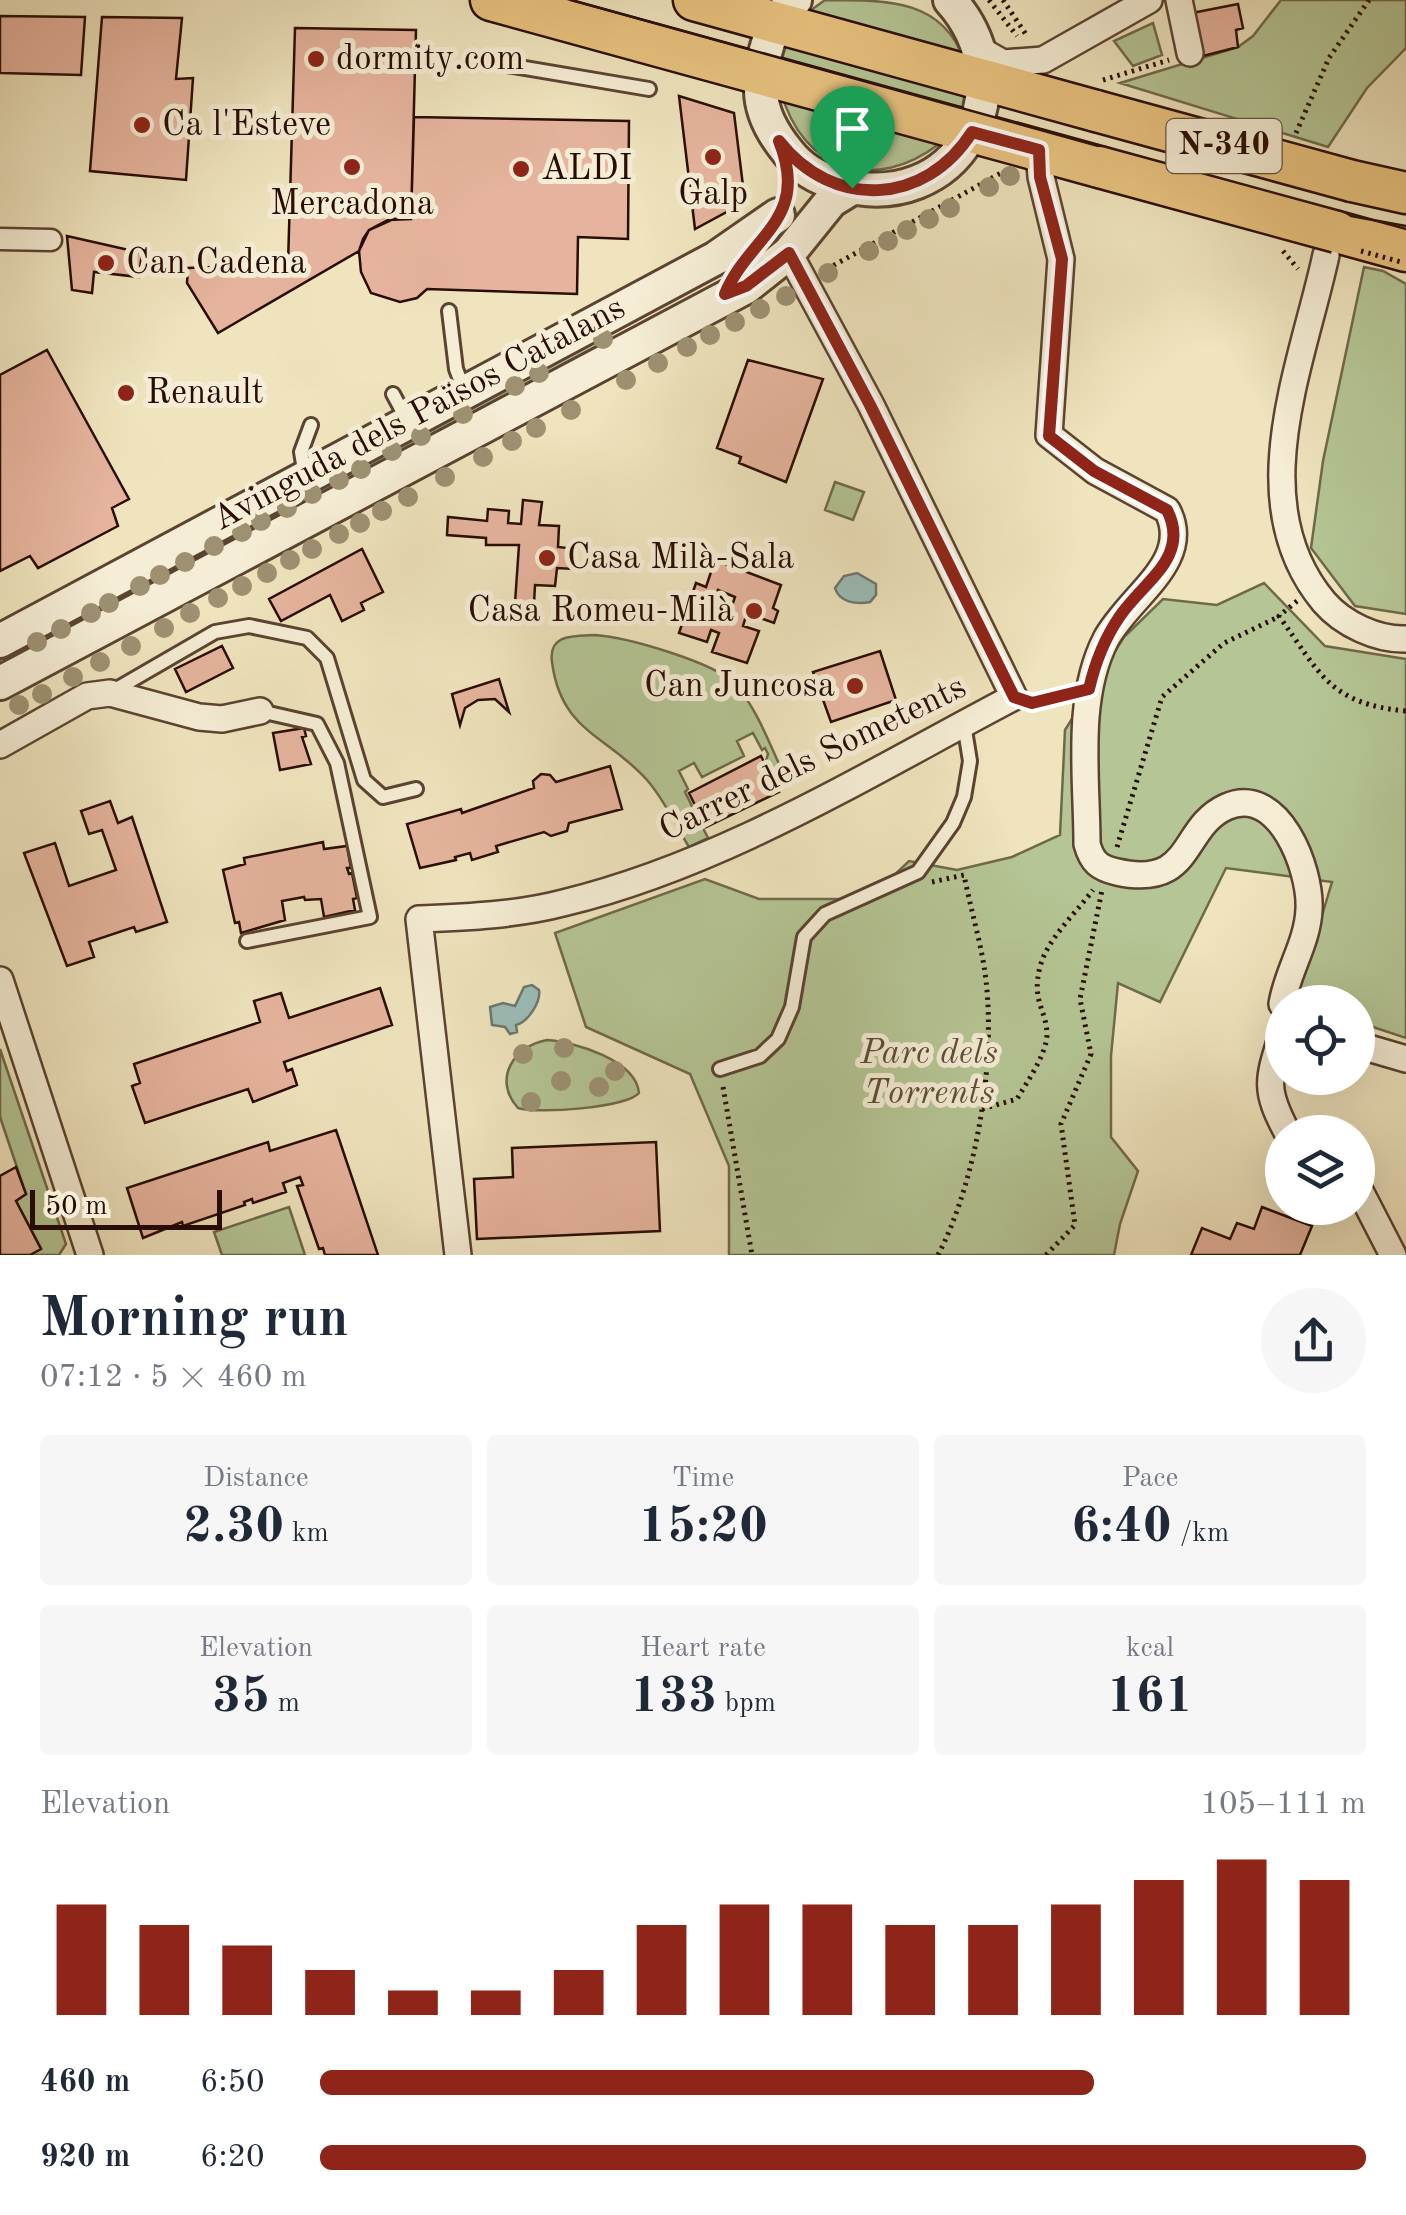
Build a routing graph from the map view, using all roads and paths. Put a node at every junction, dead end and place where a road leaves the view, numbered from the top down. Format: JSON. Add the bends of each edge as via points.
{"nodes":[{"id":1,"x":491,"y":0,"type":"edge"},
{"id":2,"x":694,"y":0,"type":"edge"},
{"id":3,"x":950,"y":0,"type":"edge"},
{"id":4,"x":1149,"y":0,"type":"edge"},
{"id":5,"x":1179,"y":0,"type":"edge"},
{"id":6,"x":786,"y":11,"type":"edge"},
{"id":7,"x":1179,"y":57,"type":"joint"},
{"id":8,"x":495,"y":63,"type":"dead end"},
{"id":9,"x":983,"y":65,"type":"junction"},
{"id":10,"x":761,"y":74,"type":"junction"},
{"id":11,"x":649,"y":89,"type":"dead end"},
{"id":12,"x":1099,"y":95,"type":"junction"},
{"id":13,"x":972,"y":132,"type":"junction"},
{"id":14,"x":779,"y":141,"type":"junction"},
{"id":15,"x":1026,"y":158,"type":"junction"},
{"id":16,"x":852,"y":188,"type":"junction"},
{"id":17,"x":1406,"y":193,"type":"edge"},
{"id":18,"x":778,"y":215,"type":"junction"},
{"id":19,"x":0,"y":239,"type":"edge"},
{"id":20,"x":50,"y":240,"type":"dead end"},
{"id":21,"x":1405,"y":250,"type":"edge"},
{"id":22,"x":789,"y":253,"type":"junction"},
{"id":23,"x":1326,"y":255,"type":"dead end"},
{"id":24,"x":844,"y":260,"type":"dead end"},
{"id":25,"x":725,"y":294,"type":"junction"},
{"id":26,"x":449,"y":311,"type":"dead end"},
{"id":27,"x":465,"y":392,"type":"junction"},
{"id":28,"x":311,"y":426,"type":"dead end"},
{"id":29,"x":306,"y":478,"type":"junction"},
{"id":30,"x":1300,"y":599,"type":"dead end"},
{"id":31,"x":1279,"y":616,"type":"junction"},
{"id":32,"x":1406,"y":638,"type":"edge"},
{"id":33,"x":0,"y":640,"type":"edge"},
{"id":34,"x":0,"y":683,"type":"edge"},
{"id":35,"x":1089,"y":689,"type":"junction"},
{"id":36,"x":110,"y":693,"type":"junction"},
{"id":37,"x":1014,"y":697,"type":"junction"},
{"id":38,"x":260,"y":711,"type":"joint"},
{"id":39,"x":1406,"y":711,"type":"edge"},
{"id":40,"x":964,"y":724,"type":"junction"},
{"id":41,"x":0,"y":745,"type":"edge"},
{"id":42,"x":416,"y":789,"type":"dead end"},
{"id":43,"x":1116,"y":848,"type":"dead end"},
{"id":44,"x":918,"y":872,"type":"junction"},
{"id":45,"x":1093,"y":890,"type":"dead end"},
{"id":46,"x":1101,"y":894,"type":"dead end"},
{"id":47,"x":246,"y":941,"type":"dead end"},
{"id":48,"x":0,"y":980,"type":"edge"},
{"id":49,"x":1288,"y":985,"type":"edge"},
{"id":50,"x":1375,"y":1050,"type":"edge"},
{"id":51,"x":1406,"y":1059,"type":"edge"},
{"id":52,"x":720,"y":1069,"type":"joint"},
{"id":53,"x":982,"y":1109,"type":"junction"},
{"id":54,"x":1375,"y":1220,"type":"edge"},
{"id":55,"x":90,"y":1255,"type":"edge"},
{"id":56,"x":458,"y":1255,"type":"edge"},
{"id":57,"x":752,"y":1255,"type":"edge"},
{"id":58,"x":938,"y":1255,"type":"edge"},
{"id":59,"x":1046,"y":1255,"type":"edge"},
{"id":60,"x":1393,"y":1255,"type":"edge"}],
"edges":[{"from":1,"to":10,"type":"main road","number":"N-340"},
{"from":2,"to":6,"type":"main road","number":"N-340"},
{"from":3,"to":9,"type":"street"},
{"from":4,"to":9,"type":"street","via":[[1043,60]]},
{"from":5,"to":7,"type":"street"},
{"from":6,"to":9,"type":"main road","number":"N-340"},
{"from":6,"to":10,"type":"street"},
{"from":7,"to":12,"type":"path"},
{"from":8,"to":11,"type":"lane"},
{"from":9,"to":12,"type":"main road","number":"N-340"},
{"from":9,"to":13,"type":"street"},
{"from":10,"to":13,"type":"main road","number":"N-340"},
{"from":10,"to":14,"type":"street","via":[[761,96]]},
{"from":12,"to":17,"type":"main road","number":"N-340","bridge":true},
{"from":13,"to":15,"type":"main road","number":"N-340"},
{"from":13,"to":16,"type":"street","via":[[947,164],[912,185]]},
{"from":14,"to":16,"type":"street","via":[[810,172]]},
{"from":14,"to":18,"type":"street","via":[[790,178]]},
{"from":15,"to":21,"type":"main road","number":"N-340","bridge":true,"via":[[1098,166]]},
{"from":15,"to":24,"type":"path"},
{"from":15,"to":35,"type":"street","via":[[1040,177],[1062,259],[1049,436],[1094,471],[1167,510],[1175,539],[1168,562],[1106,639]]},
{"from":16,"to":22,"type":"street","name":"Avinguda dels Països Catalans","via":[[831,200]]},
{"from":18,"to":25,"type":"street"},
{"from":18,"to":27,"type":"street","name":"Avinguda dels Països Catalans","via":[[716,258]]},
{"from":19,"to":20,"type":"street"},
{"from":22,"to":25,"type":"street","name":"Avinguda dels Països Catalans"},
{"from":22,"to":37,"type":"street","name":"Carrer dels Sometents"},
{"from":23,"to":32,"type":"street","via":[[1279,478],[1289,536],[1306,580],[1336,615],[1367,631]]},
{"from":25,"to":34,"type":"street","name":"Avinguda dels Països Catalans"},
{"from":26,"to":27,"type":"lane"},
{"from":27,"to":29,"type":"street","name":"Avinguda dels Països Catalans","via":[[401,408]]},
{"from":28,"to":29,"type":"lane","via":[[301,452]]},
{"from":29,"to":33,"type":"street","name":"Avinguda dels Països Catalans"},
{"from":30,"to":31,"type":"path"},
{"from":31,"to":39,"type":"path","via":[[1333,691]]},
{"from":31,"to":43,"type":"path","via":[[1224,643],[1162,696]]},
{"from":35,"to":37,"type":"path","via":[[1032,703]]},
{"from":35,"to":49,"type":"street","via":[[1087,844],[1097,865],[1127,874],[1174,866],[1214,814],[1236,804],[1254,805],[1281,821],[1310,904]]},
{"from":36,"to":38,"type":"street","via":[[199,717]]},
{"from":36,"to":41,"type":"street","via":[[87,696]]},
{"from":36,"to":42,"type":"lane","via":[[215,632],[249,626],[306,638],[327,658],[364,780],[383,797]]},
{"from":37,"to":40,"type":"street","name":"Carrer dels Sometents"},
{"from":38,"to":47,"type":"lane","via":[[318,724],[337,763],[370,917]]},
{"from":40,"to":44,"type":"lane","via":[[970,760],[964,798]]},
{"from":40,"to":56,"type":"street","name":"Carrer dels Sometents","via":[[692,863],[562,904],[419,919]]},
{"from":44,"to":52,"type":"lane","via":[[825,914],[804,937],[792,1007],[778,1039],[760,1056]]},
{"from":44,"to":53,"type":"path","via":[[931,882],[964,875],[984,968]]},
{"from":45,"to":53,"type":"path","via":[[1044,952],[1036,998],[1047,1033],[1030,1075],[1017,1099]]},
{"from":46,"to":59,"type":"path","via":[[1080,999],[1091,1054],[1061,1124],[1075,1225]]},
{"from":48,"to":55,"type":"street"},
{"from":50,"to":51,"type":"street"},
{"from":52,"to":57,"type":"path"},
{"from":53,"to":58,"type":"path","via":[[970,1172]]},
{"from":54,"to":60,"type":"street"}]}
